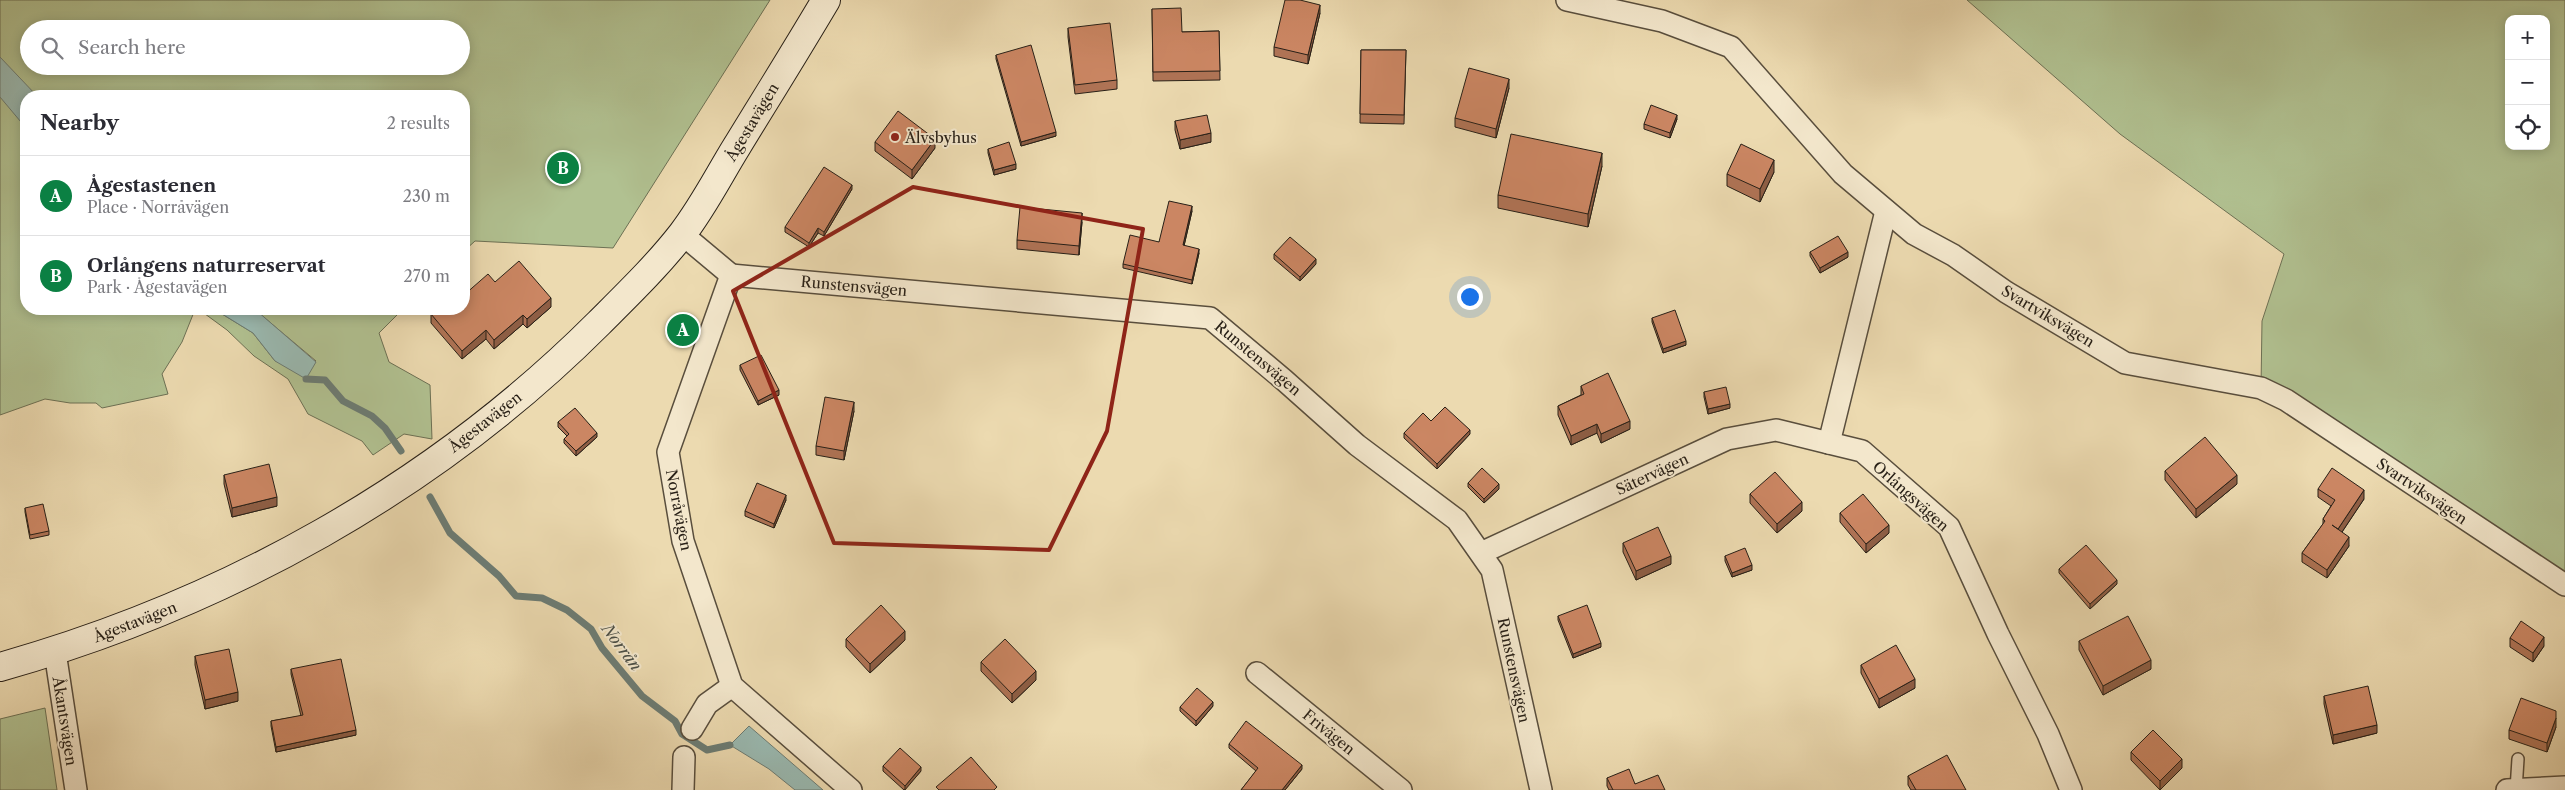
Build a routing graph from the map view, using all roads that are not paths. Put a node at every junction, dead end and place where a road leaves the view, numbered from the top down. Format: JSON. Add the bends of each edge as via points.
{"nodes":[{"id":1,"x":826,"y":0,"type":"edge"},
{"id":2,"x":1567,"y":0,"type":"edge"},
{"id":3,"x":1886,"y":211,"type":"junction"},
{"id":4,"x":682,"y":234,"type":"junction"},
{"id":5,"x":731,"y":275,"type":"junction"},
{"id":6,"x":1829,"y":443,"type":"junction"},
{"id":7,"x":1481,"y":553,"type":"junction"},
{"id":8,"x":2565,"y":586,"type":"edge"},
{"id":9,"x":55,"y":652,"type":"junction"},
{"id":10,"x":0,"y":667,"type":"edge"},
{"id":11,"x":1257,"y":673,"type":"dead end"},
{"id":12,"x":732,"y":686,"type":"junction"},
{"id":13,"x":692,"y":729,"type":"dead end"},
{"id":14,"x":684,"y":757,"type":"dead end"},
{"id":15,"x":2518,"y":759,"type":"dead end"},
{"id":16,"x":2565,"y":787,"type":"edge"},
{"id":17,"x":76,"y":790,"type":"edge"},
{"id":18,"x":683,"y":790,"type":"edge"},
{"id":19,"x":851,"y":790,"type":"edge"},
{"id":20,"x":1401,"y":790,"type":"edge"},
{"id":21,"x":1541,"y":790,"type":"edge"},
{"id":22,"x":2071,"y":790,"type":"edge"},
{"id":23,"x":2507,"y":790,"type":"edge"},
{"id":24,"x":2516,"y":790,"type":"edge"}],
"edges":[{"from":1,"to":4,"type":"main road","name":"Ågestavägen"},
{"from":2,"to":3,"type":"street","name":"Svartviksvägen","via":[[1662,21],[1731,47],[1843,174]]},
{"from":3,"to":6,"type":"street"},
{"from":3,"to":8,"type":"street","name":"Svartviksvägen","via":[[1914,234],[2125,363],[2262,388],[2286,400]]},
{"from":4,"to":5,"type":"street"},
{"from":4,"to":9,"type":"main road","name":"Ågestavägen","via":[[645,277],[575,347],[500,413],[404,483],[304,545],[226,583],[182,604]]},
{"from":5,"to":7,"type":"street","name":"Runstensvägen","via":[[1210,318],[1357,445],[1457,520]]},
{"from":5,"to":12,"type":"street","name":"Norråvägen","via":[[668,452],[683,541]]},
{"from":6,"to":7,"type":"street","name":"Sätervägen","via":[[1776,430],[1727,439]]},
{"from":6,"to":22,"type":"street","name":"Orlångsvägen","via":[[1862,451],[1949,527],[2048,734]]},
{"from":7,"to":21,"type":"street","name":"Runstensvägen","via":[[1492,570]]},
{"from":9,"to":10,"type":"main road","name":"Ågestavägen"},
{"from":9,"to":17,"type":"street","name":"Åkantsvägen"},
{"from":11,"to":20,"type":"street","name":"Frivägen"},
{"from":12,"to":13,"type":"street","via":[[707,704]]},
{"from":12,"to":19,"type":"street"},
{"from":14,"to":18,"type":"street"},
{"from":15,"to":24,"type":"lane"},
{"from":16,"to":24,"type":"street"},
{"from":23,"to":24,"type":"street"}]}
